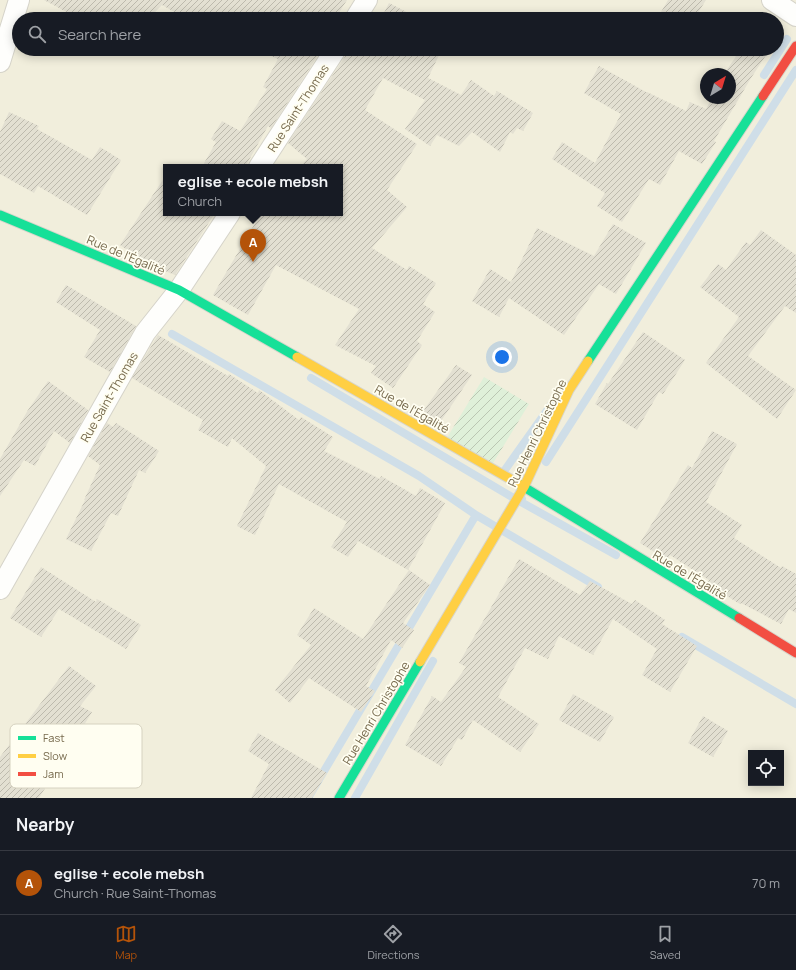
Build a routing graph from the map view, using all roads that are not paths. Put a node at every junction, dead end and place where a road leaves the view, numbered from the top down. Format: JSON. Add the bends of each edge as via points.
{"nodes":[{"id":1,"x":19,"y":0,"type":"edge"},
{"id":2,"x":367,"y":0,"type":"edge"},
{"id":3,"x":772,"y":0,"type":"edge"},
{"id":4,"x":15,"y":12,"type":"edge"},
{"id":5,"x":359,"y":12,"type":"edge"},
{"id":6,"x":796,"y":16,"type":"edge"},
{"id":7,"x":12,"y":23,"type":"edge"},
{"id":8,"x":796,"y":46,"type":"edge"},
{"id":9,"x":331,"y":56,"type":"edge"},
{"id":10,"x":0,"y":62,"type":"edge"},
{"id":11,"x":261,"y":164,"type":"edge"},
{"id":12,"x":0,"y":215,"type":"edge"},
{"id":13,"x":228,"y":216,"type":"edge"},
{"id":14,"x":179,"y":290,"type":"junction"},
{"id":15,"x":524,"y":487,"type":"junction"},
{"id":16,"x":0,"y":588,"type":"edge"},
{"id":17,"x":796,"y":653,"type":"edge"},
{"id":18,"x":339,"y":798,"type":"edge"}],
"edges":[{"from":1,"to":4,"type":"street"},
{"from":2,"to":5,"type":"street"},
{"from":3,"to":6,"type":"street"},
{"from":7,"to":10,"type":"street"},
{"from":8,"to":15,"type":"street","name":"Rue Henri Christophe","via":[[569,390]]},
{"from":9,"to":11,"type":"street","name":"Rue Saint-Thomas"},
{"from":12,"to":14,"type":"street","name":"Rue de l'Égalité"},
{"from":13,"to":14,"type":"street","name":"Rue Saint-Thomas"},
{"from":14,"to":15,"type":"street","name":"Rue de l'Égalité"},
{"from":14,"to":16,"type":"street","name":"Rue Saint-Thomas","via":[[145,333]]},
{"from":15,"to":17,"type":"street","name":"Rue de l'Égalité"},
{"from":15,"to":18,"type":"street","name":"Rue Henri Christophe"}]}
